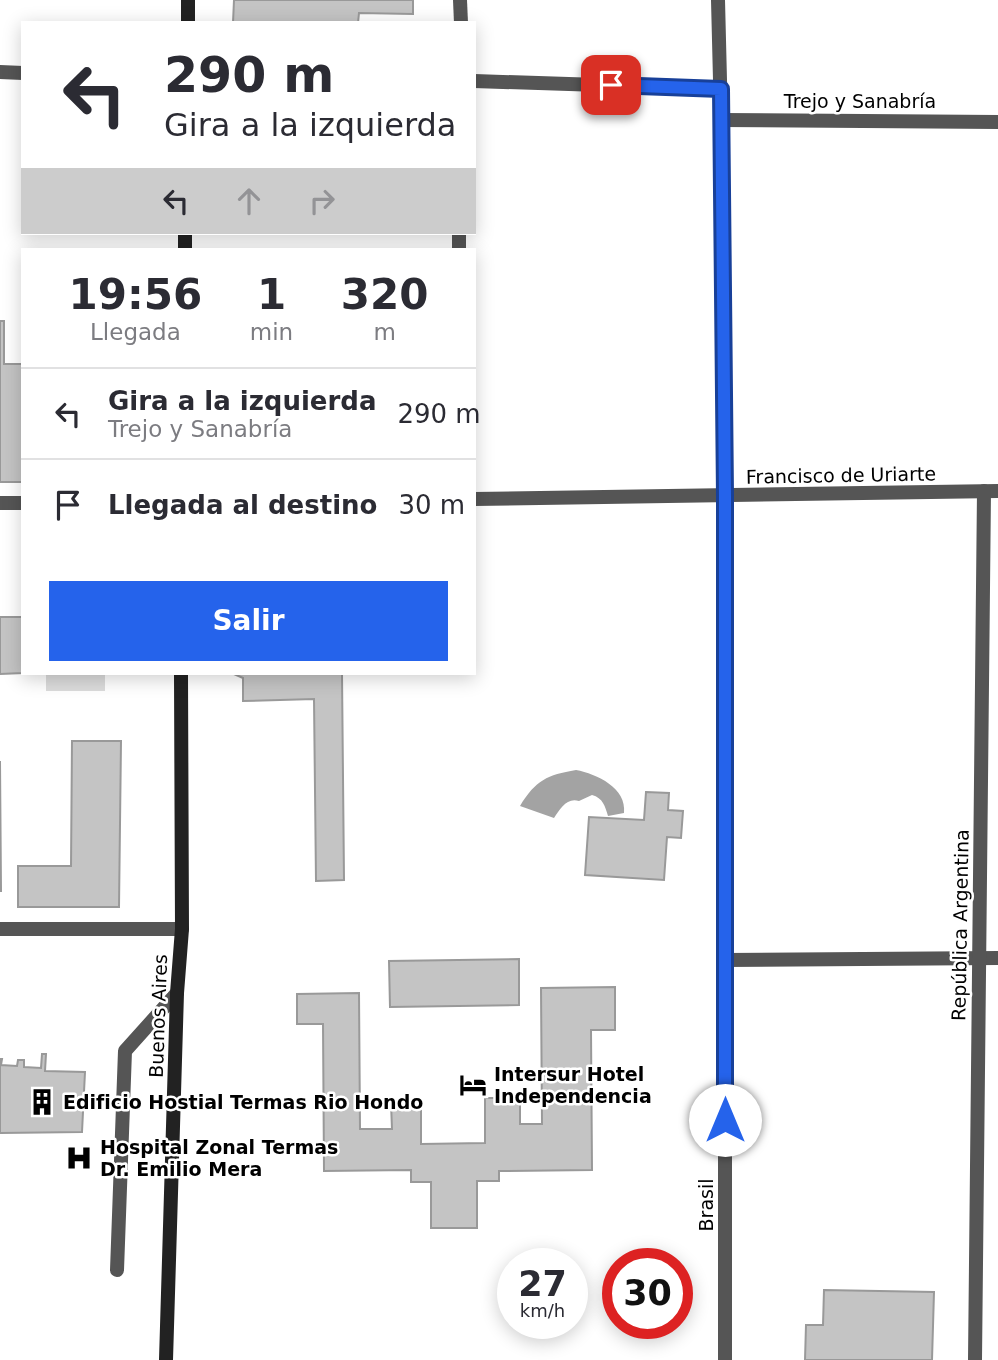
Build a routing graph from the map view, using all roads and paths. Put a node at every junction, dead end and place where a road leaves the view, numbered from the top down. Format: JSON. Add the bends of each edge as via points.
{"nodes":[{"id":1,"x":188,"y":0,"type":"edge"},
{"id":2,"x":460,"y":0,"type":"edge"},
{"id":3,"x":718,"y":0,"type":"edge"},
{"id":4,"x":188,"y":21,"type":"edge"},
{"id":5,"x":461,"y":21,"type":"edge"},
{"id":6,"x":0,"y":72,"type":"edge"},
{"id":7,"x":21,"y":73,"type":"edge"},
{"id":8,"x":476,"y":81,"type":"edge"},
{"id":9,"x":721,"y":89,"type":"junction"},
{"id":10,"x":721,"y":120,"type":"junction"},
{"id":11,"x":998,"y":122,"type":"edge"},
{"id":12,"x":991,"y":491,"type":"edge"},
{"id":13,"x":725,"y":496,"type":"junction"},
{"id":14,"x":476,"y":499,"type":"edge"},
{"id":15,"x":0,"y":503,"type":"edge"},
{"id":16,"x":21,"y":503,"type":"edge"},
{"id":17,"x":181,"y":675,"type":"edge"},
{"id":18,"x":0,"y":929,"type":"edge"},
{"id":19,"x":182,"y":929,"type":"junction"},
{"id":20,"x":979,"y":958,"type":"junction"},
{"id":21,"x":998,"y":958,"type":"edge"},
{"id":22,"x":725,"y":960,"type":"junction"},
{"id":23,"x":177,"y":993,"type":"junction"},
{"id":24,"x":117,"y":1270,"type":"dead end"},
{"id":25,"x":166,"y":1360,"type":"edge"},
{"id":26,"x":725,"y":1360,"type":"edge"},
{"id":27,"x":975,"y":1360,"type":"edge"}],
"edges":[{"from":1,"to":4,"type":"main road"},
{"from":2,"to":5,"type":"street"},
{"from":3,"to":9,"type":"street","name":"Brasil"},
{"from":6,"to":7,"type":"street"},
{"from":8,"to":9,"type":"street"},
{"from":9,"to":10,"type":"street","name":"Brasil"},
{"from":10,"to":11,"type":"street","name":"Trejo y Sanabría"},
{"from":10,"to":13,"type":"street","name":"Brasil"},
{"from":12,"to":13,"type":"street","name":"Francisco de Uriarte"},
{"from":12,"to":20,"type":"street","name":"República Argentina"},
{"from":13,"to":14,"type":"street","name":"Francisco de Uriarte"},
{"from":13,"to":22,"type":"street","name":"Brasil"},
{"from":15,"to":16,"type":"street"},
{"from":17,"to":19,"type":"main road","name":"Buenos Aires"},
{"from":18,"to":19,"type":"street"},
{"from":19,"to":23,"type":"main road","name":"Buenos Aires"},
{"from":20,"to":21,"type":"street"},
{"from":20,"to":22,"type":"street"},
{"from":20,"to":27,"type":"street","name":"República Argentina"},
{"from":22,"to":26,"type":"street","name":"Brasil"},
{"from":23,"to":24,"type":"street","via":[[125,1051]]},
{"from":23,"to":25,"type":"main road","name":"Buenos Aires"}]}
